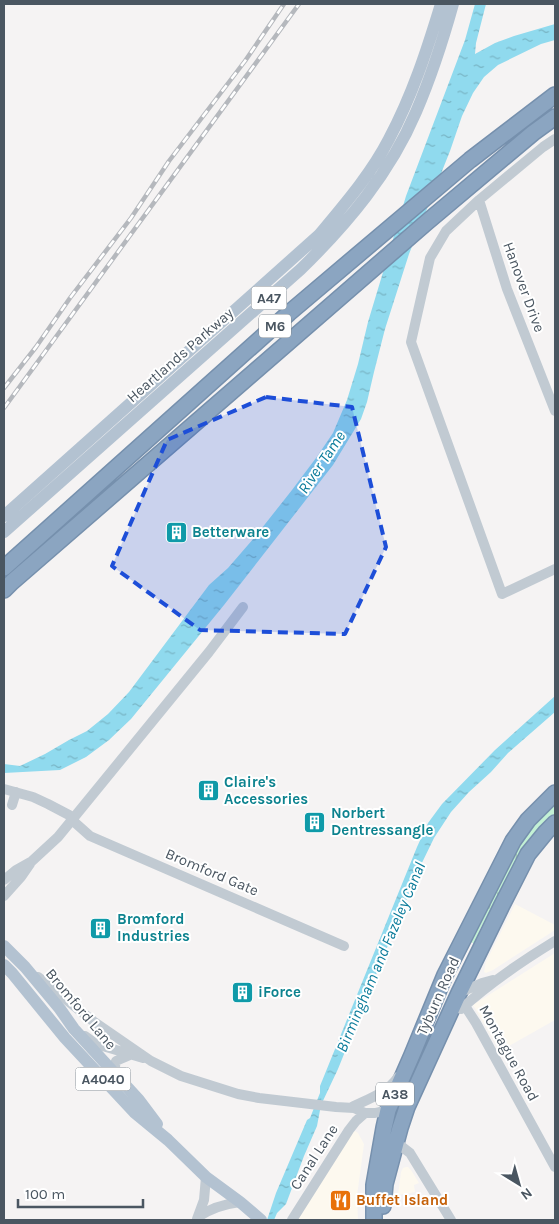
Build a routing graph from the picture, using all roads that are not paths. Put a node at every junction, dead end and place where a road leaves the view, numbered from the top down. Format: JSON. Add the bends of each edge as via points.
{"nodes":[{"id":1,"x":441,"y":4,"type":"edge"},
{"id":2,"x":453,"y":4,"type":"edge"},
{"id":3,"x":555,"y":95,"type":"edge"},
{"id":4,"x":555,"y":117,"type":"edge"},
{"id":5,"x":555,"y":138,"type":"edge"},
{"id":6,"x":478,"y":200,"type":"junction"},
{"id":7,"x":555,"y":411,"type":"edge"},
{"id":8,"x":4,"y":516,"type":"edge"},
{"id":9,"x":4,"y":532,"type":"edge"},
{"id":10,"x":4,"y":568,"type":"edge"},
{"id":11,"x":555,"y":569,"type":"edge"},
{"id":12,"x":4,"y":590,"type":"edge"},
{"id":13,"x":243,"y":607,"type":"dead end"},
{"id":14,"x":4,"y":789,"type":"edge"},
{"id":15,"x":16,"y":792,"type":"junction"},
{"id":16,"x":555,"y":793,"type":"edge"},
{"id":17,"x":12,"y":805,"type":"dead end"},
{"id":18,"x":72,"y":820,"type":"junction"},
{"id":19,"x":555,"y":823,"type":"edge"},
{"id":20,"x":32,"y":861,"type":"junction"},
{"id":21,"x":4,"y":880,"type":"edge"},
{"id":22,"x":6,"y":894,"type":"edge"},
{"id":23,"x":4,"y":903,"type":"edge"},
{"id":24,"x":555,"y":941,"type":"edge"},
{"id":25,"x":4,"y":946,"type":"edge"},
{"id":26,"x":344,"y":946,"type":"dead end"},
{"id":27,"x":4,"y":965,"type":"edge"},
{"id":28,"x":25,"y":967,"type":"junction"},
{"id":29,"x":471,"y":967,"type":"junction"},
{"id":30,"x":496,"y":979,"type":"junction"},
{"id":31,"x":482,"y":983,"type":"junction"},
{"id":32,"x":462,"y":1000,"type":"junction"},
{"id":33,"x":44,"y":1012,"type":"junction"},
{"id":34,"x":74,"y":1029,"type":"junction"},
{"id":35,"x":442,"y":1031,"type":"junction"},
{"id":36,"x":130,"y":1055,"type":"junction"},
{"id":37,"x":412,"y":1055,"type":"junction"},
{"id":38,"x":151,"y":1061,"type":"junction"},
{"id":39,"x":116,"y":1074,"type":"junction"},
{"id":40,"x":352,"y":1107,"type":"junction"},
{"id":41,"x":388,"y":1110,"type":"junction"},
{"id":42,"x":365,"y":1112,"type":"junction"},
{"id":43,"x":168,"y":1140,"type":"junction"},
{"id":44,"x":395,"y":1146,"type":"junction"},
{"id":45,"x":555,"y":1167,"type":"edge"},
{"id":46,"x":206,"y":1177,"type":"junction"},
{"id":47,"x":240,"y":1202,"type":"junction"},
{"id":48,"x":258,"y":1218,"type":"edge"},
{"id":49,"x":198,"y":1219,"type":"edge"},
{"id":50,"x":292,"y":1220,"type":"edge"},
{"id":51,"x":374,"y":1220,"type":"edge"},
{"id":52,"x":384,"y":1220,"type":"edge"},
{"id":53,"x":451,"y":1220,"type":"edge"}],
"edges":[{"from":1,"to":8,"type":"main road","name":"Heartlands Parkway","number":"A47","via":[[416,78],[388,141],[319,235]]},
{"from":2,"to":9,"type":"main road","name":"Heartlands Parkway","number":"A47","via":[[416,113],[380,177],[356,210],[302,269]]},
{"from":3,"to":10,"type":"highway","number":"M6","via":[[470,160],[289,313]]},
{"from":4,"to":12,"type":"highway","number":"M6","via":[[427,222]]},
{"from":5,"to":6,"type":"street"},
{"from":6,"to":7,"type":"street","name":"Hanover Drive","via":[[507,289]]},
{"from":6,"to":11,"type":"street","via":[[446,231],[430,258],[411,342],[502,594]]},
{"from":13,"to":18,"type":"street"},
{"from":14,"to":15,"type":"street","name":"Bromford Gate"},
{"from":15,"to":17,"type":"street"},
{"from":15,"to":18,"type":"street","name":"Bromford Gate","via":[[48,804]]},
{"from":16,"to":37,"type":"highway","name":"Tyburn Road","number":"A38","via":[[528,820],[513,841],[450,966]]},
{"from":18,"to":20,"type":"street"},
{"from":18,"to":26,"type":"street","name":"Bromford Gate","via":[[90,836]]},
{"from":19,"to":29,"type":"highway","name":"Tyburn Road","number":"A38","via":[[528,854]]},
{"from":20,"to":21,"type":"street"},
{"from":20,"to":22,"type":"street"},
{"from":22,"to":23,"type":"street"},
{"from":24,"to":30,"type":"street"},
{"from":25,"to":28,"type":"main road","name":"Bromford Lane","number":"A4040"},
{"from":27,"to":33,"type":"main road","name":"Bromford Lane","number":"A4040"},
{"from":28,"to":34,"type":"main road","name":"Bromford Lane","number":"A4040"},
{"from":28,"to":38,"type":"street","via":[[93,1021]]},
{"from":29,"to":31,"type":"street","via":[[473,975]]},
{"from":29,"to":32,"type":"highway","name":"Tyburn Road","number":"A38"},
{"from":30,"to":31,"type":"street"},
{"from":30,"to":32,"type":"street"},
{"from":31,"to":32,"type":"street"},
{"from":32,"to":35,"type":"highway","name":"Tyburn Road","number":"A38"},
{"from":32,"to":37,"type":"highway","via":[[443,1002]]},
{"from":32,"to":45,"type":"street","name":"Montague Road"},
{"from":33,"to":34,"type":"street"},
{"from":33,"to":43,"type":"main road","name":"Bromford Lane","number":"A4040","via":[[127,1105]]},
{"from":34,"to":36,"type":"street","via":[[96,1044]]},
{"from":34,"to":39,"type":"main road","name":"Bromford Lane","number":"A4040"},
{"from":35,"to":41,"type":"highway","via":[[426,1052],[400,1104]]},
{"from":35,"to":44,"type":"highway","name":"Tyburn Road","number":"A38","via":[[407,1107]]},
{"from":36,"to":38,"type":"street"},
{"from":36,"to":39,"type":"street","via":[[116,1061]]},
{"from":37,"to":40,"type":"street","via":[[386,1090]]},
{"from":37,"to":41,"type":"highway","name":"Tyburn Road","number":"A38"},
{"from":38,"to":40,"type":"street","via":[[182,1076],[238,1094]]},
{"from":39,"to":43,"type":"main road","name":"Bromford Lane","number":"A4040"},
{"from":40,"to":42,"type":"street"},
{"from":41,"to":42,"type":"street"},
{"from":41,"to":51,"type":"highway","name":"Tyburn Road","number":"A38","via":[[374,1185]]},
{"from":42,"to":50,"type":"street","name":"Canal Lane","via":[[356,1120]]},
{"from":43,"to":46,"type":"main road","name":"Bromford Lane","number":"A4040"},
{"from":44,"to":52,"type":"highway","name":"Tyburn Road","number":"A38","via":[[385,1184]]},
{"from":44,"to":53,"type":"street","via":[[401,1146],[410,1153]]},
{"from":46,"to":47,"type":"main road","name":"Bromford Lane","number":"A4040"},
{"from":46,"to":49,"type":"street"},
{"from":47,"to":48,"type":"main road","name":"Bromford Lane","number":"A4040"},
{"from":47,"to":49,"type":"street","via":[[217,1207]]}]}
